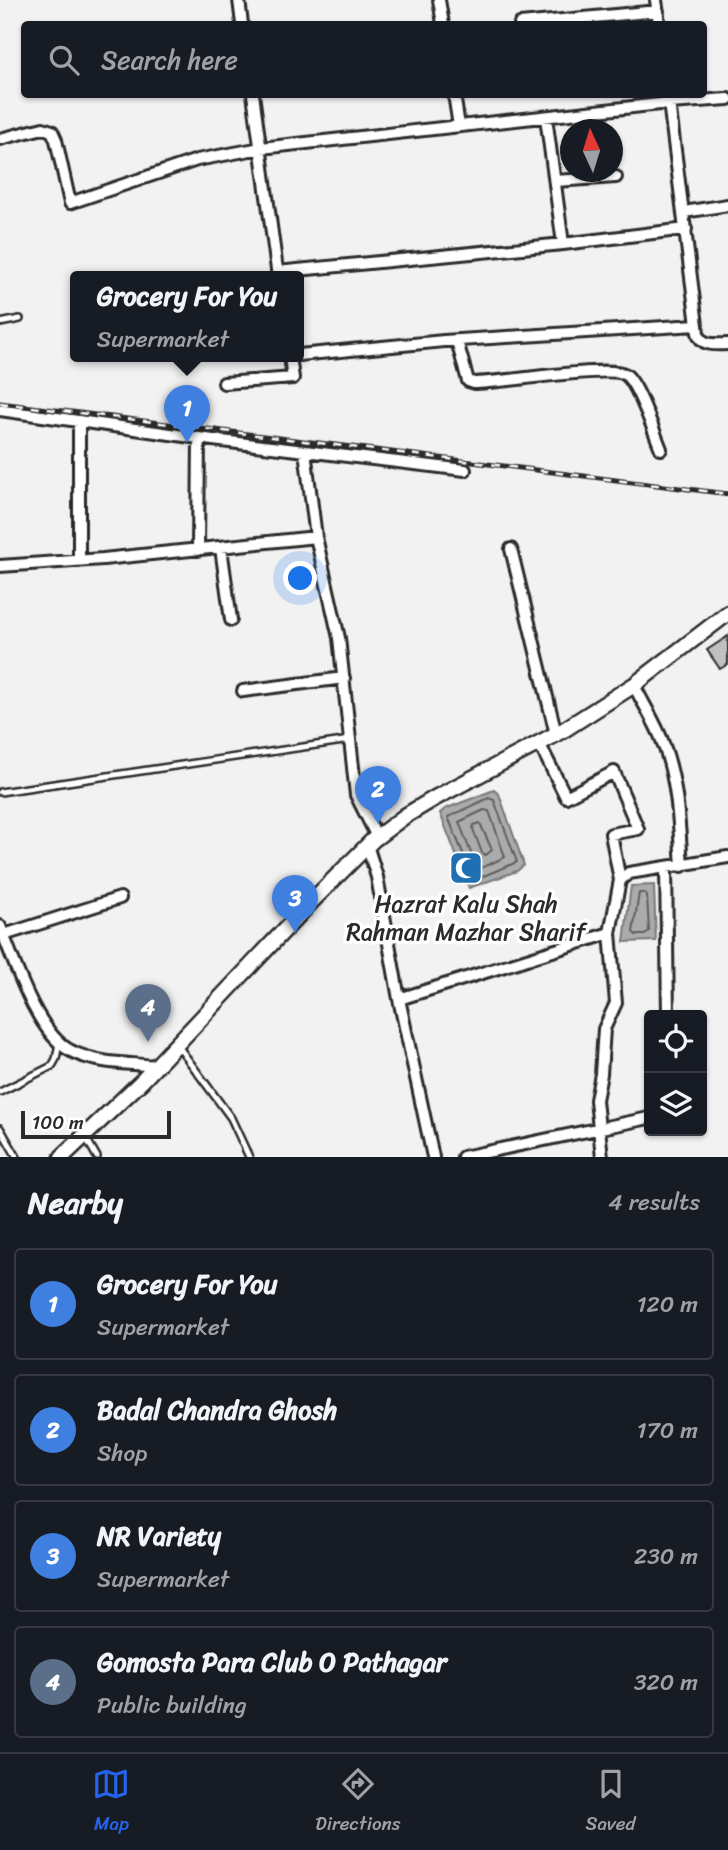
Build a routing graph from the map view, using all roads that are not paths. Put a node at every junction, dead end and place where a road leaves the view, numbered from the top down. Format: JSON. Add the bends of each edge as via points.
{"nodes":[{"id":1,"x":239,"y":0,"type":"edge"},
{"id":2,"x":439,"y":0,"type":"edge"},
{"id":3,"x":657,"y":6,"type":"edge"},
{"id":4,"x":242,"y":21,"type":"edge"},
{"id":5,"x":442,"y":21,"type":"edge"},
{"id":6,"x":543,"y":21,"type":"edge"},
{"id":7,"x":254,"y":98,"type":"edge"},
{"id":8,"x":455,"y":98,"type":"edge"},
{"id":9,"x":668,"y":99,"type":"edge"},
{"id":10,"x":728,"y":99,"type":"edge"},
{"id":11,"x":546,"y":117,"type":"junction"},
{"id":12,"x":459,"y":126,"type":"junction"},
{"id":13,"x":0,"y":139,"type":"edge"},
{"id":14,"x":261,"y":148,"type":"junction"},
{"id":15,"x":555,"y":181,"type":"junction"},
{"id":16,"x":560,"y":181,"type":"edge"},
{"id":17,"x":728,"y":205,"type":"edge"},
{"id":18,"x":684,"y":212,"type":"junction"},
{"id":19,"x":686,"y":229,"type":"junction"},
{"id":20,"x":564,"y":244,"type":"junction"},
{"id":21,"x":278,"y":271,"type":"edge"},
{"id":22,"x":304,"y":271,"type":"edge"},
{"id":23,"x":20,"y":319,"type":"dead end"},
{"id":24,"x":0,"y":323,"type":"edge"},
{"id":25,"x":696,"y":325,"type":"junction"},
{"id":26,"x":457,"y":341,"type":"junction"},
{"id":27,"x":728,"y":344,"type":"edge"},
{"id":28,"x":304,"y":355,"type":"edge"},
{"id":29,"x":291,"y":362,"type":"edge"},
{"id":30,"x":223,"y":383,"type":"dead end"},
{"id":31,"x":0,"y":410,"type":"edge"},
{"id":32,"x":79,"y":421,"type":"junction"},
{"id":33,"x":198,"y":438,"type":"junction"},
{"id":34,"x":660,"y":449,"type":"dead end"},
{"id":35,"x":305,"y":451,"type":"junction"},
{"id":36,"x":465,"y":470,"type":"dead end"},
{"id":37,"x":316,"y":537,"type":"junction"},
{"id":38,"x":221,"y":548,"type":"junction"},
{"id":39,"x":511,"y":549,"type":"dead end"},
{"id":40,"x":198,"y":550,"type":"junction"},
{"id":41,"x":79,"y":561,"type":"junction"},
{"id":42,"x":0,"y":566,"type":"edge"},
{"id":43,"x":728,"y":613,"type":"edge"},
{"id":44,"x":231,"y":620,"type":"dead end"},
{"id":45,"x":344,"y":678,"type":"junction"},
{"id":46,"x":634,"y":685,"type":"junction"},
{"id":47,"x":243,"y":691,"type":"dead end"},
{"id":48,"x":556,"y":734,"type":"junction"},
{"id":49,"x":350,"y":740,"type":"junction"},
{"id":50,"x":539,"y":743,"type":"junction"},
{"id":51,"x":0,"y":792,"type":"edge"},
{"id":52,"x":372,"y":841,"type":"junction"},
{"id":53,"x":728,"y":857,"type":"edge"},
{"id":54,"x":682,"y":866,"type":"junction"},
{"id":55,"x":666,"y":868,"type":"junction"},
{"id":56,"x":620,"y":880,"type":"junction"},
{"id":57,"x":120,"y":898,"type":"dead end"},
{"id":58,"x":1,"y":931,"type":"edge"},
{"id":59,"x":610,"y":933,"type":"junction"},
{"id":60,"x":399,"y":999,"type":"junction"},
{"id":61,"x":668,"y":1010,"type":"edge"},
{"id":62,"x":59,"y":1043,"type":"junction"},
{"id":63,"x":176,"y":1043,"type":"junction"},
{"id":64,"x":156,"y":1066,"type":"junction"},
{"id":65,"x":0,"y":1093,"type":"edge"},
{"id":66,"x":644,"y":1119,"type":"edge"},
{"id":67,"x":0,"y":1128,"type":"edge"},
{"id":68,"x":598,"y":1129,"type":"junction"},
{"id":69,"x":84,"y":1136,"type":"junction"},
{"id":70,"x":17,"y":1157,"type":"edge"},
{"id":71,"x":62,"y":1157,"type":"edge"},
{"id":72,"x":97,"y":1157,"type":"edge"},
{"id":73,"x":249,"y":1157,"type":"edge"},
{"id":74,"x":433,"y":1157,"type":"edge"},
{"id":75,"x":463,"y":1157,"type":"edge"},
{"id":76,"x":602,"y":1157,"type":"edge"}],
"edges":[{"from":1,"to":4,"type":"street"},
{"from":2,"to":5,"type":"street"},
{"from":3,"to":6,"type":"street"},
{"from":7,"to":14,"type":"street"},
{"from":8,"to":12,"type":"street"},
{"from":9,"to":10,"type":"street"},
{"from":9,"to":11,"type":"street"},
{"from":9,"to":18,"type":"street"},
{"from":11,"to":12,"type":"street"},
{"from":11,"to":15,"type":"street"},
{"from":12,"to":14,"type":"street"},
{"from":13,"to":14,"type":"street","via":[[43,128],[51,131],[69,203],[197,160]]},
{"from":14,"to":21,"type":"street"},
{"from":15,"to":16,"type":"street"},
{"from":15,"to":20,"type":"street"},
{"from":17,"to":18,"type":"street"},
{"from":18,"to":19,"type":"street"},
{"from":19,"to":20,"type":"street"},
{"from":19,"to":25,"type":"street"},
{"from":20,"to":22,"type":"street"},
{"from":23,"to":24,"type":"lane"},
{"from":25,"to":26,"type":"street"},
{"from":25,"to":27,"type":"street","via":[[702,342]]},
{"from":26,"to":28,"type":"street"},
{"from":26,"to":34,"type":"street","via":[[464,374],[474,383],[628,375]]},
{"from":29,"to":30,"type":"street","via":[[293,378]]},
{"from":31,"to":32,"type":"street"},
{"from":32,"to":33,"type":"street"},
{"from":32,"to":41,"type":"street"},
{"from":33,"to":35,"type":"street"},
{"from":33,"to":40,"type":"street"},
{"from":35,"to":36,"type":"street"},
{"from":35,"to":37,"type":"street"},
{"from":37,"to":38,"type":"street"},
{"from":37,"to":45,"type":"street"},
{"from":38,"to":40,"type":"street"},
{"from":38,"to":44,"type":"street"},
{"from":39,"to":48,"type":"street"},
{"from":40,"to":41,"type":"street"},
{"from":41,"to":42,"type":"street"},
{"from":43,"to":46,"type":"street"},
{"from":45,"to":47,"type":"street"},
{"from":45,"to":49,"type":"street"},
{"from":46,"to":48,"type":"street"},
{"from":46,"to":54,"type":"street","via":[[669,761]]},
{"from":48,"to":50,"type":"street"},
{"from":49,"to":51,"type":"lane"},
{"from":49,"to":52,"type":"street","via":[[356,795]]},
{"from":50,"to":52,"type":"street","via":[[435,797]]},
{"from":50,"to":56,"type":"street","via":[[566,797],[614,772],[638,829],[611,834]]},
{"from":52,"to":60,"type":"street"},
{"from":52,"to":63,"type":"street"},
{"from":53,"to":54,"type":"street"},
{"from":54,"to":55,"type":"street"},
{"from":55,"to":56,"type":"street","via":[[629,873]]},
{"from":55,"to":61,"type":"street"},
{"from":56,"to":59,"type":"street"},
{"from":57,"to":58,"type":"street"},
{"from":58,"to":62,"type":"street","via":[[45,1028]]},
{"from":59,"to":60,"type":"street"},
{"from":59,"to":68,"type":"street","via":[[616,1003],[602,1040]]},
{"from":60,"to":74,"type":"street"},
{"from":62,"to":64,"type":"street","via":[[96,1060]]},
{"from":62,"to":65,"type":"lane","via":[[52,1066]]},
{"from":63,"to":64,"type":"street"},
{"from":63,"to":73,"type":"lane","via":[[231,1118]]},
{"from":64,"to":69,"type":"street"},
{"from":66,"to":68,"type":"street"},
{"from":67,"to":70,"type":"lane"},
{"from":68,"to":75,"type":"street"},
{"from":68,"to":76,"type":"street"},
{"from":69,"to":71,"type":"street"},
{"from":69,"to":72,"type":"lane"}]}
